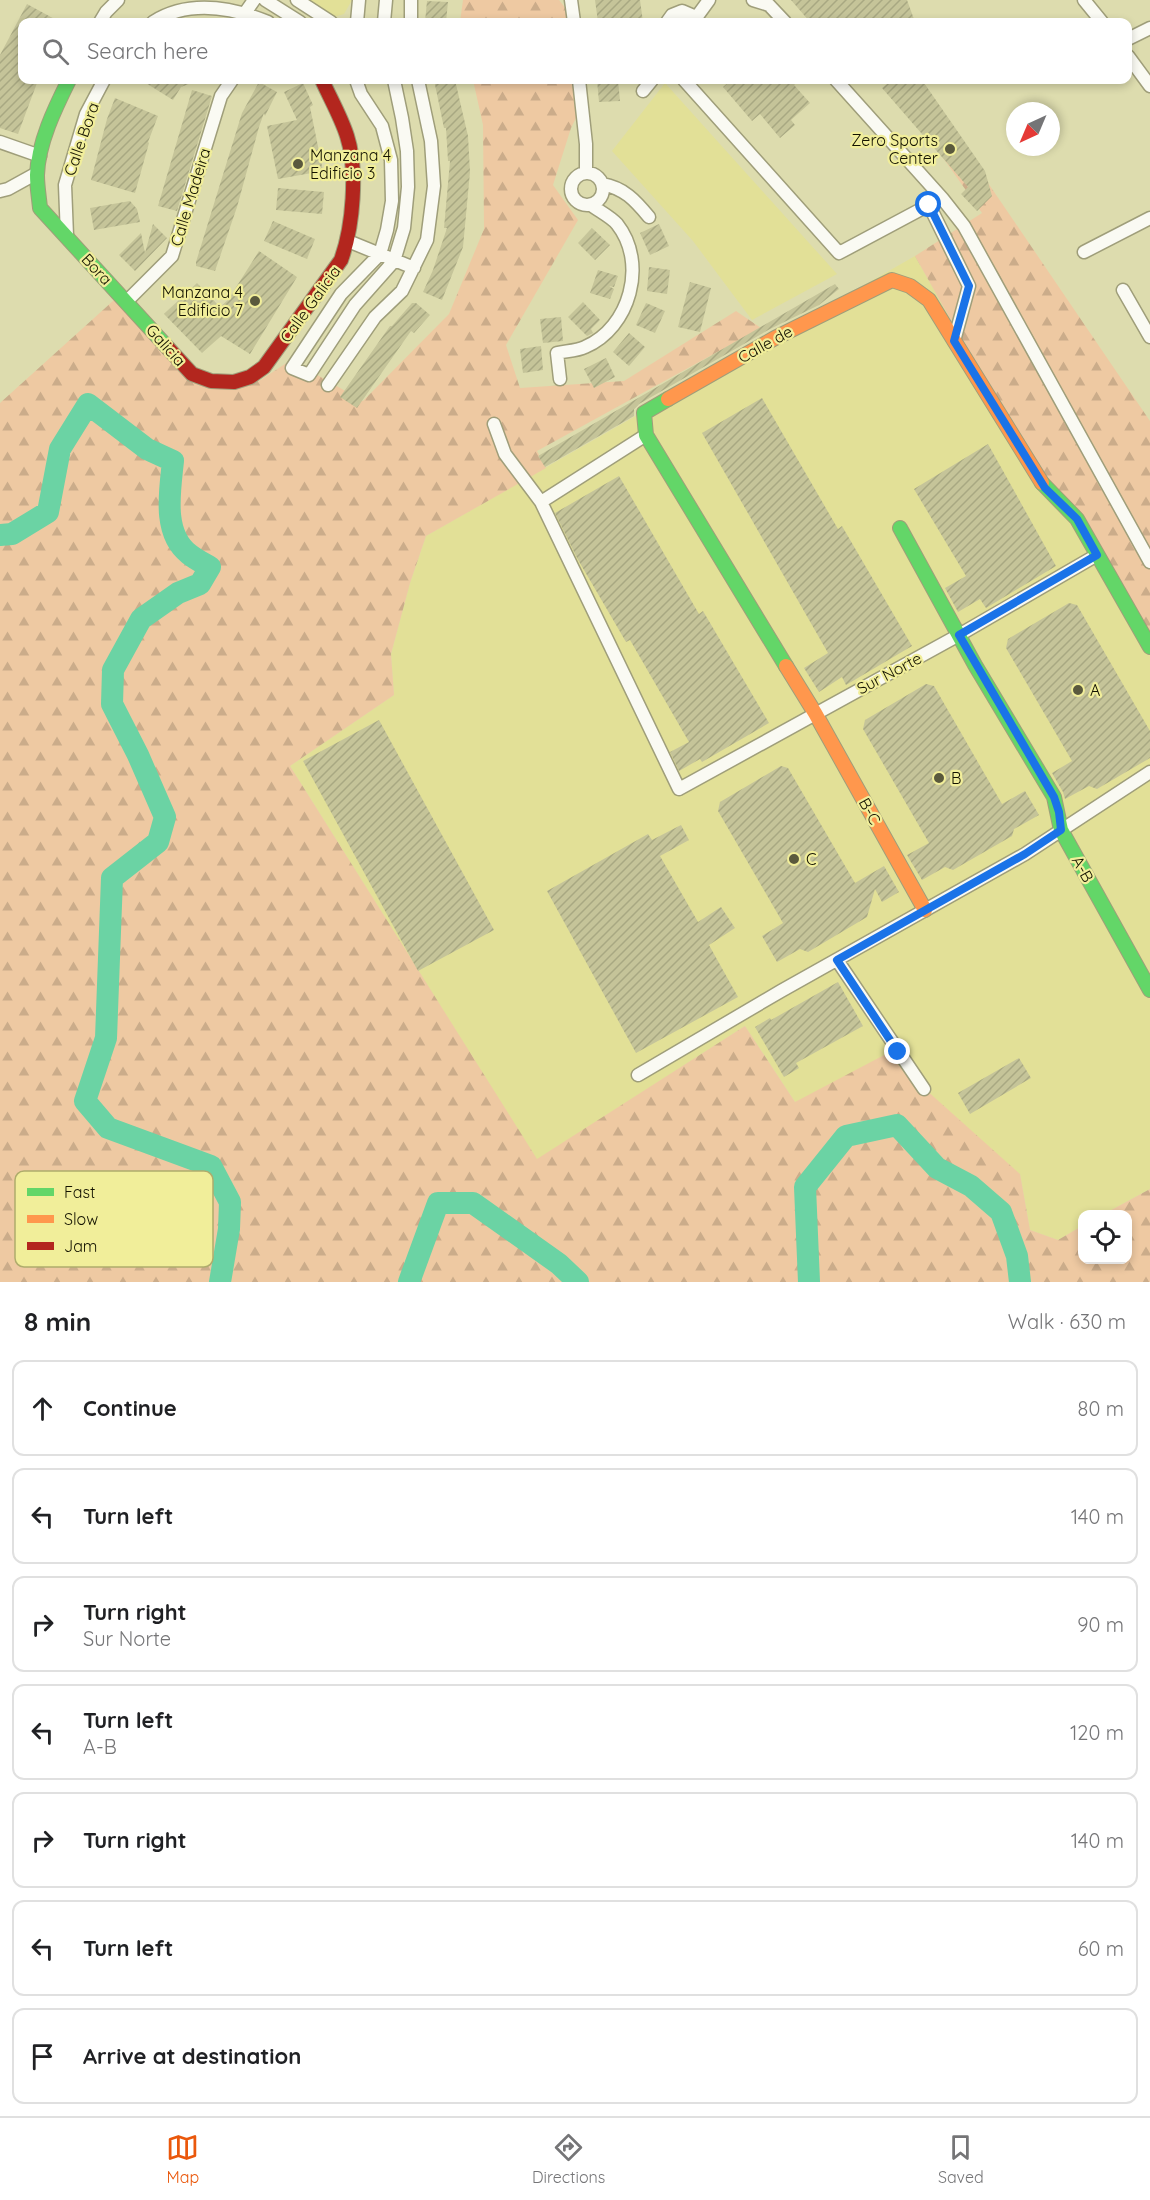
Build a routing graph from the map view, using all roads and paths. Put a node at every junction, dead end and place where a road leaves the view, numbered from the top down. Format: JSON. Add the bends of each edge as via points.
{"nodes":[{"id":1,"x":118,"y":0,"type":"edge"},
{"id":2,"x":254,"y":0,"type":"edge"},
{"id":3,"x":265,"y":0,"type":"edge"},
{"id":4,"x":297,"y":0,"type":"edge"},
{"id":5,"x":359,"y":0,"type":"edge"},
{"id":6,"x":386,"y":0,"type":"edge"},
{"id":7,"x":411,"y":0,"type":"edge"},
{"id":8,"x":572,"y":0,"type":"edge"},
{"id":9,"x":708,"y":0,"type":"edge"},
{"id":10,"x":753,"y":0,"type":"edge"},
{"id":11,"x":1084,"y":0,"type":"edge"},
{"id":12,"x":769,"y":3,"type":"edge"},
{"id":13,"x":105,"y":11,"type":"edge"},
{"id":14,"x":245,"y":13,"type":"junction"},
{"id":15,"x":160,"y":18,"type":"edge"},
{"id":16,"x":258,"y":18,"type":"edge"},
{"id":17,"x":294,"y":18,"type":"edge"},
{"id":18,"x":325,"y":18,"type":"edge"},
{"id":19,"x":357,"y":18,"type":"edge"},
{"id":20,"x":384,"y":18,"type":"edge"},
{"id":21,"x":411,"y":18,"type":"edge"},
{"id":22,"x":574,"y":18,"type":"edge"},
{"id":23,"x":670,"y":18,"type":"edge"},
{"id":24,"x":691,"y":18,"type":"edge"},
{"id":25,"x":695,"y":18,"type":"edge"},
{"id":26,"x":782,"y":18,"type":"edge"},
{"id":27,"x":1099,"y":18,"type":"edge"},
{"id":28,"x":1150,"y":28,"type":"edge"},
{"id":29,"x":1132,"y":37,"type":"edge"},
{"id":30,"x":1132,"y":61,"type":"edge"},
{"id":31,"x":67,"y":84,"type":"edge"},
{"id":32,"x":102,"y":84,"type":"edge"},
{"id":33,"x":228,"y":84,"type":"edge"},
{"id":34,"x":324,"y":84,"type":"edge"},
{"id":35,"x":357,"y":84,"type":"edge"},
{"id":36,"x":395,"y":84,"type":"edge"},
{"id":37,"x":419,"y":84,"type":"edge"},
{"id":38,"x":579,"y":84,"type":"edge"},
{"id":39,"x":649,"y":84,"type":"edge"},
{"id":40,"x":688,"y":84,"type":"edge"},
{"id":41,"x":840,"y":84,"type":"edge"},
{"id":42,"x":1150,"y":86,"type":"edge"},
{"id":43,"x":643,"y":91,"type":"dead end"},
{"id":44,"x":0,"y":142,"type":"edge"},
{"id":45,"x":40,"y":156,"type":"junction"},
{"id":46,"x":37,"y":173,"type":"junction"},
{"id":47,"x":586,"y":173,"type":"junction"},
{"id":48,"x":602,"y":184,"type":"junction"},
{"id":49,"x":0,"y":190,"type":"edge"},
{"id":50,"x":942,"y":198,"type":"junction"},
{"id":51,"x":591,"y":205,"type":"junction"},
{"id":52,"x":929,"y":205,"type":"junction"},
{"id":53,"x":649,"y":217,"type":"dead end"},
{"id":54,"x":1150,"y":218,"type":"edge"},
{"id":55,"x":67,"y":236,"type":"junction"},
{"id":56,"x":348,"y":241,"type":"junction"},
{"id":57,"x":1083,"y":252,"type":"dead end"},
{"id":58,"x":380,"y":254,"type":"junction"},
{"id":59,"x":394,"y":261,"type":"junction"},
{"id":60,"x":414,"y":268,"type":"junction"},
{"id":61,"x":1123,"y":290,"type":"dead end"},
{"id":62,"x":127,"y":301,"type":"junction"},
{"id":63,"x":1150,"y":337,"type":"edge"},
{"id":64,"x":954,"y":341,"type":"junction"},
{"id":65,"x":560,"y":379,"type":"dead end"},
{"id":66,"x":211,"y":381,"type":"joint"},
{"id":67,"x":328,"y":385,"type":"dead end"},
{"id":68,"x":494,"y":424,"type":"dead end"},
{"id":69,"x":646,"y":435,"type":"junction"},
{"id":70,"x":541,"y":502,"type":"junction"},
{"id":71,"x":900,"y":528,"type":"dead end"},
{"id":72,"x":1097,"y":555,"type":"junction"},
{"id":73,"x":1150,"y":562,"type":"edge"},
{"id":74,"x":959,"y":635,"type":"junction"},
{"id":75,"x":1150,"y":647,"type":"edge"},
{"id":76,"x":815,"y":713,"type":"junction"},
{"id":77,"x":1150,"y":772,"type":"edge"},
{"id":78,"x":1061,"y":830,"type":"junction"},
{"id":79,"x":926,"y":910,"type":"junction"},
{"id":80,"x":837,"y":960,"type":"junction"},
{"id":81,"x":1150,"y":990,"type":"edge"},
{"id":82,"x":638,"y":1075,"type":"dead end"},
{"id":83,"x":924,"y":1089,"type":"dead end"}],
"edges":[{"from":1,"to":13,"type":"street"},
{"from":2,"to":14,"type":"street"},
{"from":3,"to":17,"type":"street"},
{"from":4,"to":18,"type":"street"},
{"from":5,"to":19,"type":"street"},
{"from":6,"to":20,"type":"street"},
{"from":7,"to":21,"type":"street"},
{"from":8,"to":22,"type":"street"},
{"from":9,"to":25,"type":"street"},
{"from":10,"to":12,"type":"street"},
{"from":11,"to":27,"type":"street"},
{"from":12,"to":26,"type":"street"},
{"from":14,"to":15,"type":"street","via":[[208,7],[175,10]]},
{"from":14,"to":16,"type":"street"},
{"from":23,"to":24,"type":"street","via":[[682,11]]},
{"from":28,"to":29,"type":"street"},
{"from":30,"to":42,"type":"street"},
{"from":31,"to":45,"type":"street","name":"Bora"},
{"from":32,"to":55,"type":"street","name":"Calle Bora","via":[[86,114],[65,185]]},
{"from":33,"to":62,"type":"street","name":"Calle Madeira","via":[[221,96],[172,256]]},
{"from":34,"to":56,"type":"street","name":"Calle Galicia","via":[[347,135],[354,167]]},
{"from":35,"to":58,"type":"street","via":[[382,126],[391,160],[392,201]]},
{"from":36,"to":59,"type":"street","via":[[408,187],[404,228]]},
{"from":37,"to":60,"type":"street","via":[[431,141],[434,186],[427,240]]},
{"from":38,"to":47,"type":"street"},
{"from":39,"to":43,"type":"street"},
{"from":40,"to":52,"type":"street","via":[[839,253]]},
{"from":41,"to":50,"type":"street"},
{"from":44,"to":45,"type":"street"},
{"from":45,"to":46,"type":"street","name":"Bora"},
{"from":46,"to":49,"type":"street"},
{"from":46,"to":55,"type":"street","name":"Bora","via":[[40,208]]},
{"from":47,"to":48,"type":"street","via":[[596,176]]},
{"from":47,"to":51,"type":"street","via":[[576,177],[571,191],[580,204]]},
{"from":48,"to":51,"type":"street","via":[[600,199]]},
{"from":48,"to":53,"type":"street","via":[[632,196]]},
{"from":50,"to":52,"type":"street"},
{"from":50,"to":73,"type":"street","via":[[964,226]]},
{"from":51,"to":65,"type":"street","via":[[617,224],[631,250],[634,276],[619,317],[602,336],[584,348],[557,353]]},
{"from":52,"to":64,"type":"street","via":[[969,286]]},
{"from":54,"to":57,"type":"street"},
{"from":55,"to":62,"type":"street","name":"Bora"},
{"from":56,"to":58,"type":"street"},
{"from":56,"to":66,"type":"street","name":"Calle Galicia","via":[[341,260],[264,367],[234,382]]},
{"from":58,"to":59,"type":"street"},
{"from":58,"to":59,"type":"street","via":[[341,294],[292,368],[309,375],[355,305]]},
{"from":59,"to":60,"type":"street"},
{"from":60,"to":67,"type":"street","via":[[402,291],[375,317]]},
{"from":61,"to":63,"type":"street"},
{"from":62,"to":66,"type":"street","name":"Galicia","via":[[192,374]]},
{"from":64,"to":69,"type":"street","name":"Calle de","via":[[929,300],[910,286],[892,280],[775,338],[644,413]]},
{"from":64,"to":72,"type":"street","via":[[1045,488],[1077,519]]},
{"from":68,"to":70,"type":"street","via":[[505,454]]},
{"from":69,"to":70,"type":"street"},
{"from":69,"to":76,"type":"street","name":"B-C"},
{"from":70,"to":76,"type":"street","name":"Sur Norte","via":[[679,789]]},
{"from":71,"to":74,"type":"street","name":"A-B"},
{"from":72,"to":74,"type":"street","name":"Sur Norte"},
{"from":72,"to":75,"type":"street"},
{"from":74,"to":76,"type":"street","name":"Sur Norte"},
{"from":74,"to":78,"type":"street","name":"A-B","via":[[1054,797]]},
{"from":76,"to":79,"type":"street","name":"B-C"},
{"from":77,"to":78,"type":"street"},
{"from":78,"to":79,"type":"street"},
{"from":78,"to":81,"type":"street","name":"A-B"},
{"from":79,"to":80,"type":"street"},
{"from":80,"to":82,"type":"street"},
{"from":80,"to":83,"type":"street"}]}
